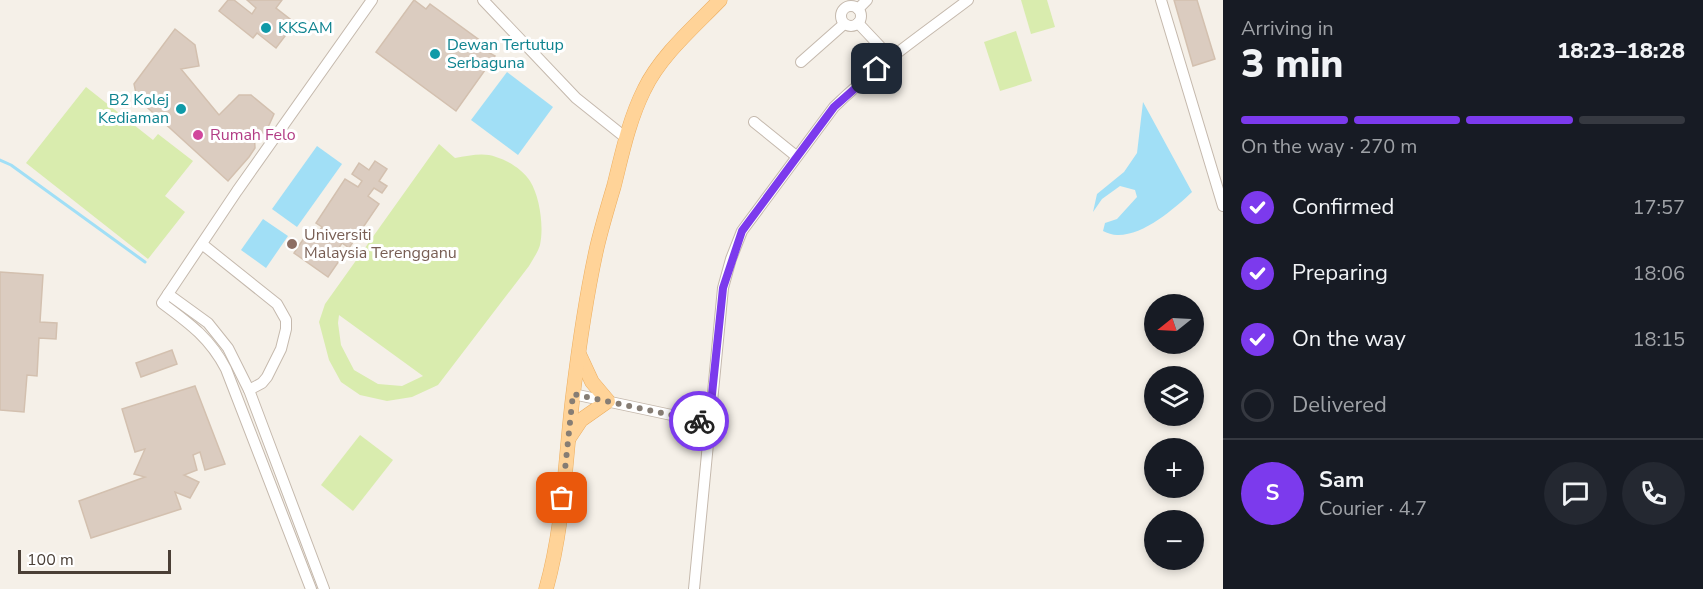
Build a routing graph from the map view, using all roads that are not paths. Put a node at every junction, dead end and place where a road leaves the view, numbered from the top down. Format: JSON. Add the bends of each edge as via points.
{"nodes":[{"id":1,"x":372,"y":0,"type":"edge"},
{"id":2,"x":483,"y":0,"type":"edge"},
{"id":3,"x":720,"y":0,"type":"edge"},
{"id":4,"x":867,"y":0,"type":"edge"},
{"id":5,"x":968,"y":0,"type":"edge"},
{"id":6,"x":1161,"y":0,"type":"edge"},
{"id":7,"x":858,"y":9,"type":"junction"},
{"id":8,"x":858,"y":23,"type":"junction"},
{"id":9,"x":844,"y":24,"type":"junction"},
{"id":10,"x":891,"y":58,"type":"junction"},
{"id":11,"x":801,"y":63,"type":"dead end"},
{"id":12,"x":754,"y":122,"type":"dead end"},
{"id":13,"x":626,"y":138,"type":"junction"},
{"id":14,"x":796,"y":156,"type":"junction"},
{"id":15,"x":1223,"y":206,"type":"edge"},
{"id":16,"x":202,"y":244,"type":"junction"},
{"id":17,"x":165,"y":299,"type":"junction"},
{"id":18,"x":578,"y":352,"type":"junction"},
{"id":19,"x":249,"y":390,"type":"junction"},
{"id":20,"x":573,"y":394,"type":"junction"},
{"id":21,"x":608,"y":401,"type":"junction"},
{"id":22,"x":709,"y":423,"type":"junction"},
{"id":23,"x":568,"y":441,"type":"junction"},
{"id":24,"x":311,"y":589,"type":"edge"},
{"id":25,"x":324,"y":589,"type":"edge"},
{"id":26,"x":546,"y":589,"type":"edge"},
{"id":27,"x":694,"y":589,"type":"edge"}],
"edges":[{"from":1,"to":16,"type":"street"},
{"from":2,"to":13,"type":"street","via":[[576,98]]},
{"from":3,"to":13,"type":"main road","via":[[651,77]]},
{"from":4,"to":7,"type":"street"},
{"from":5,"to":10,"type":"street"},
{"from":6,"to":15,"type":"street"},
{"from":7,"to":8,"type":"street"},
{"from":7,"to":9,"type":"street","via":[[843,9],[840,16]]},
{"from":8,"to":9,"type":"street"},
{"from":8,"to":10,"type":"street"},
{"from":9,"to":11,"type":"street"},
{"from":10,"to":14,"type":"street","via":[[834,107]]},
{"from":12,"to":14,"type":"street"},
{"from":13,"to":18,"type":"main road","via":[[597,245]]},
{"from":14,"to":22,"type":"street","via":[[742,231],[731,259],[723,288]]},
{"from":16,"to":17,"type":"street"},
{"from":16,"to":19,"type":"street","via":[[278,304],[286,320],[279,352],[267,377]]},
{"from":17,"to":19,"type":"street","via":[[208,323],[228,348]]},
{"from":17,"to":24,"type":"street","via":[[219,355]]},
{"from":18,"to":20,"type":"main road"},
{"from":18,"to":21,"type":"main road","via":[[592,382]]},
{"from":19,"to":25,"type":"street"},
{"from":20,"to":21,"type":"street"},
{"from":20,"to":23,"type":"main road"},
{"from":21,"to":22,"type":"street"},
{"from":21,"to":23,"type":"main road","via":[[581,420]]},
{"from":22,"to":27,"type":"street"},
{"from":23,"to":26,"type":"main road","via":[[558,536]]}]}
